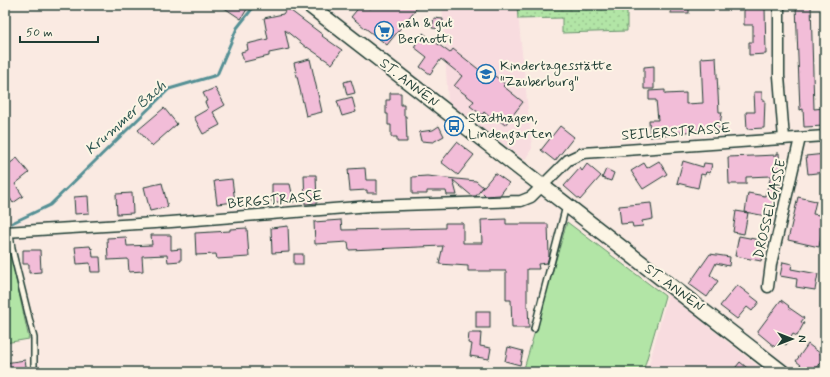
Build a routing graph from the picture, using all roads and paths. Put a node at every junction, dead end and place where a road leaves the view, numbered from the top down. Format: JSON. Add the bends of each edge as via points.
{"nodes":[{"id":1,"x":309,"y":5,"type":"edge"},
{"id":2,"x":779,"y":5,"type":"edge"},
{"id":3,"x":825,"y":136,"type":"edge"},
{"id":4,"x":800,"y":138,"type":"junction"},
{"id":5,"x":784,"y":139,"type":"junction"},
{"id":6,"x":542,"y":186,"type":"junction"},
{"id":7,"x":566,"y":205,"type":"junction"},
{"id":8,"x":8,"y":232,"type":"edge"},
{"id":9,"x":768,"y":287,"type":"dead end"},
{"id":10,"x":534,"y":329,"type":"dead end"},
{"id":11,"x":34,"y":372,"type":"edge"},
{"id":12,"x":782,"y":372,"type":"edge"}],
"edges":[{"from":1,"to":6,"type":"main road","name":"ST. ANNEN"},
{"from":2,"to":5,"type":"street","via":[[779,76]]},
{"from":3,"to":4,"type":"street","name":"SEILERSTRASSE"},
{"from":4,"to":5,"type":"street","name":"SEILERSTRASSE"},
{"from":4,"to":9,"type":"street","name":"DROSSELGASSE"},
{"from":5,"to":6,"type":"street","name":"SEILERSTRASSE","via":[[583,153],[568,160]]},
{"from":6,"to":7,"type":"main road","name":"ST. ANNEN"},
{"from":6,"to":8,"type":"street","name":"BERGSTRASSE","via":[[531,197],[521,201],[370,206]]},
{"from":7,"to":10,"type":"lane"},
{"from":7,"to":12,"type":"main road","name":"ST. ANNEN"},
{"from":8,"to":11,"type":"lane","via":[[34,338]]}]}
